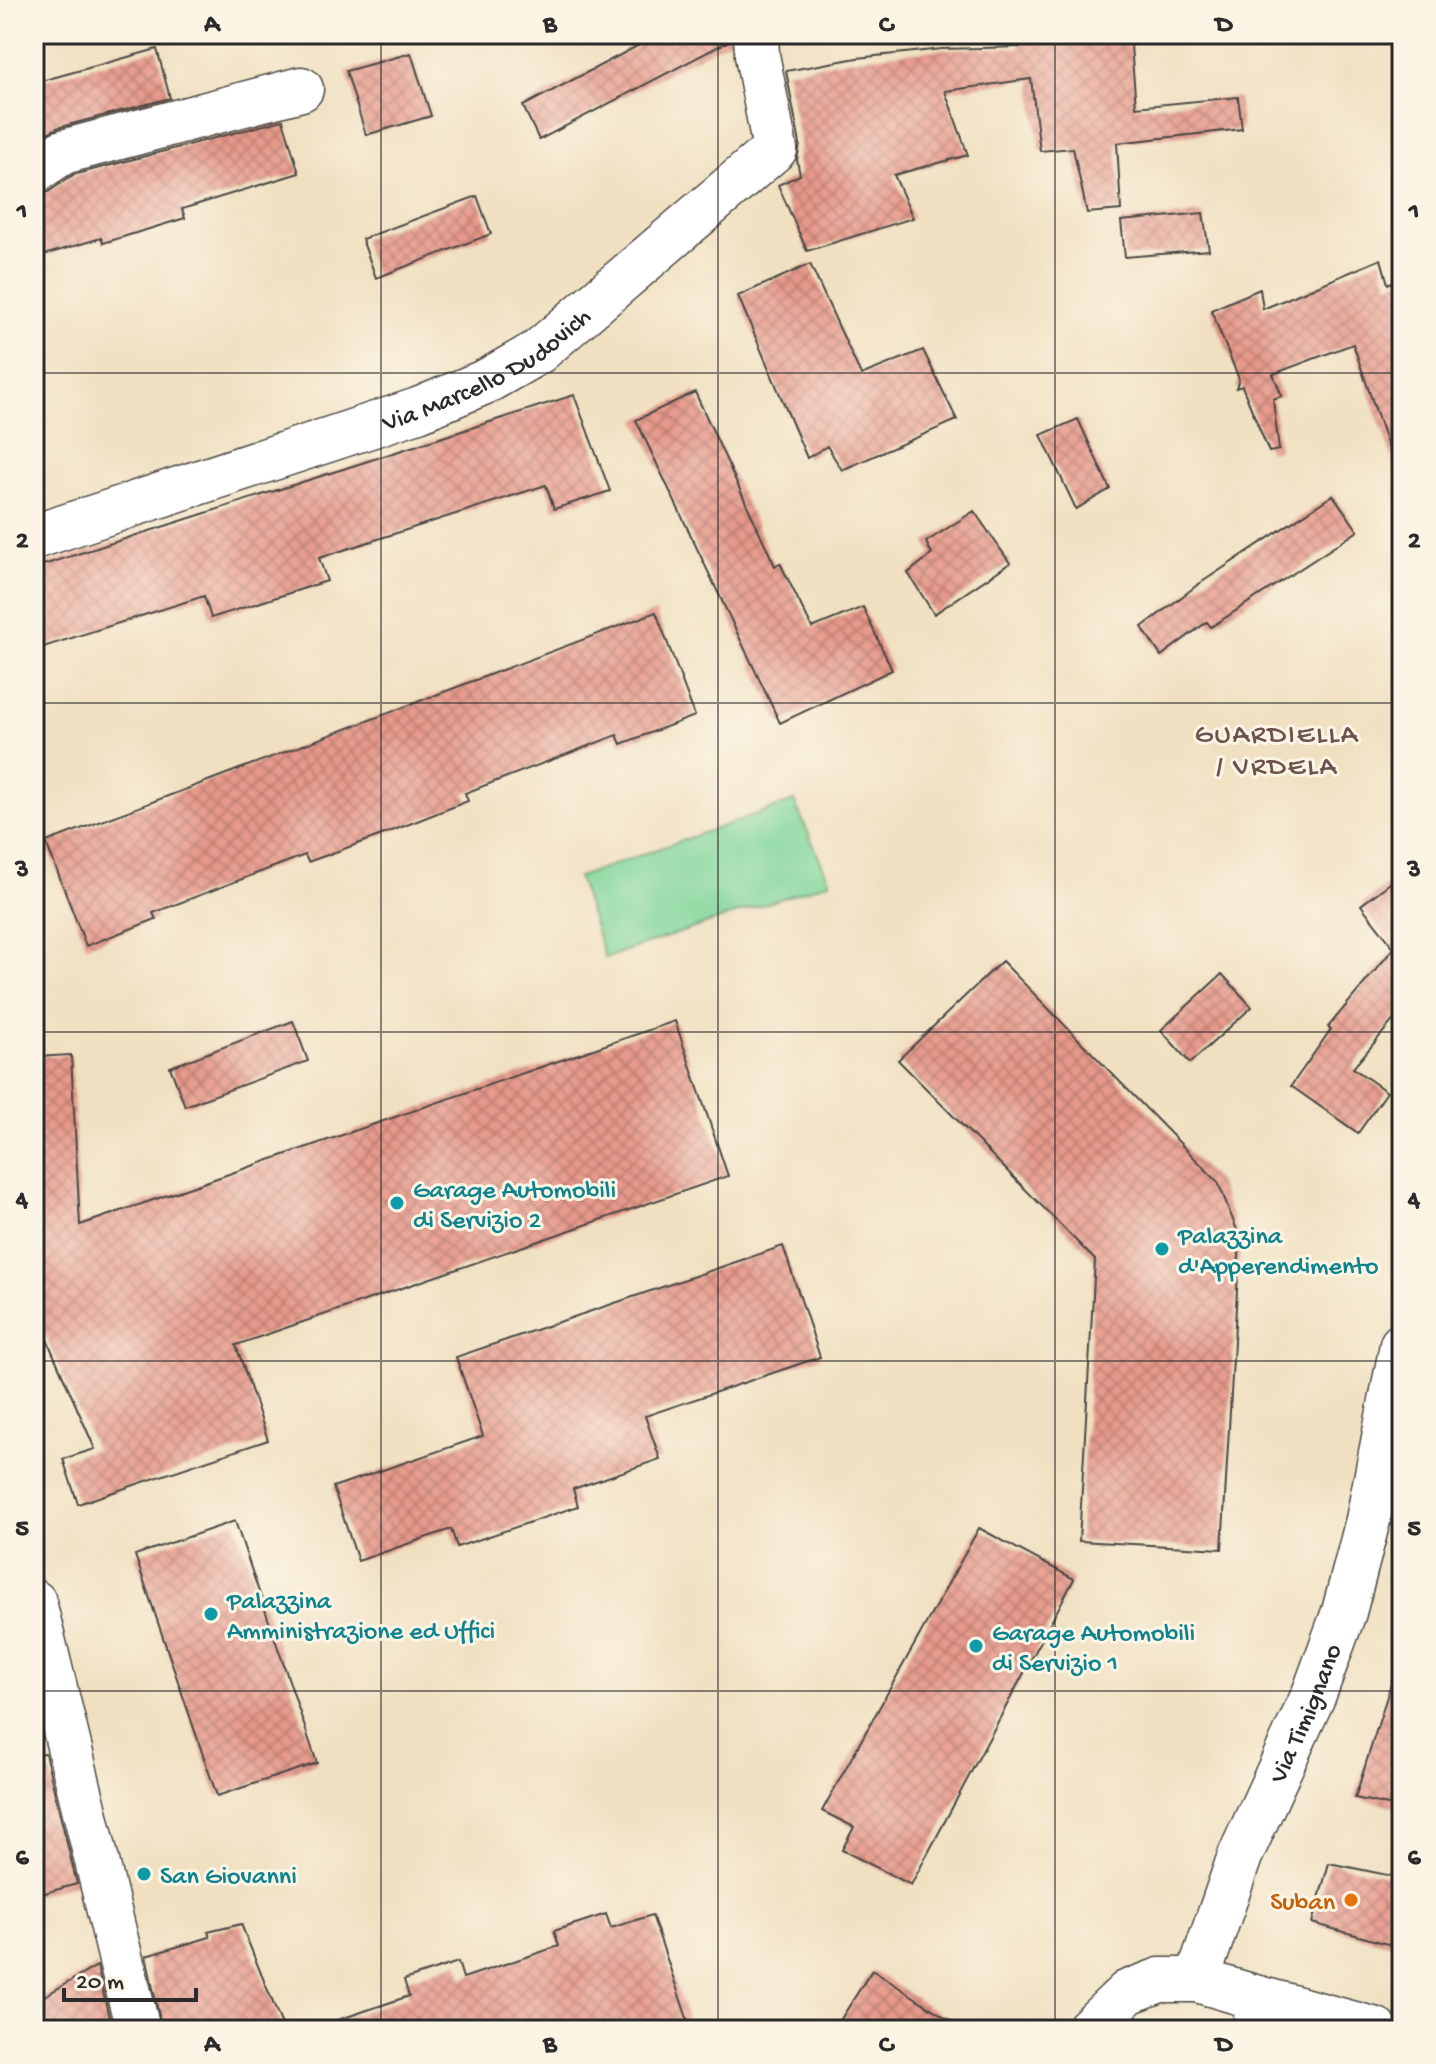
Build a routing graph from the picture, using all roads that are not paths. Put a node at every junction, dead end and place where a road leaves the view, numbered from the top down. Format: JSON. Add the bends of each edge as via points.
{"nodes":[{"id":1,"x":756,"y":34,"type":"edge"},
{"id":2,"x":301,"y":89,"type":"dead end"},
{"id":3,"x":34,"y":171,"type":"edge"},
{"id":4,"x":34,"y":537,"type":"edge"},
{"id":5,"x":1402,"y":1345,"type":"edge"},
{"id":6,"x":34,"y":1602,"type":"edge"},
{"id":7,"x":1197,"y":1980,"type":"junction"},
{"id":8,"x":1256,"y":2014,"type":"edge"},
{"id":9,"x":138,"y":2030,"type":"edge"},
{"id":10,"x":1088,"y":2030,"type":"edge"},
{"id":11,"x":1376,"y":2030,"type":"edge"}],
"edges":[{"from":1,"to":4,"type":"street","name":"Via Marcello Dudovich","via":[[775,149],[538,352],[418,410]]},
{"from":2,"to":3,"type":"street","via":[[63,152]]},
{"from":5,"to":7,"type":"street","name":"Via Timignano","via":[[1344,1612],[1314,1694],[1240,1856]]},
{"from":6,"to":9,"type":"street"},
{"from":7,"to":8,"type":"street"},
{"from":7,"to":10,"type":"street","via":[[1160,1980],[1128,1992]]},
{"from":8,"to":11,"type":"street"}]}
